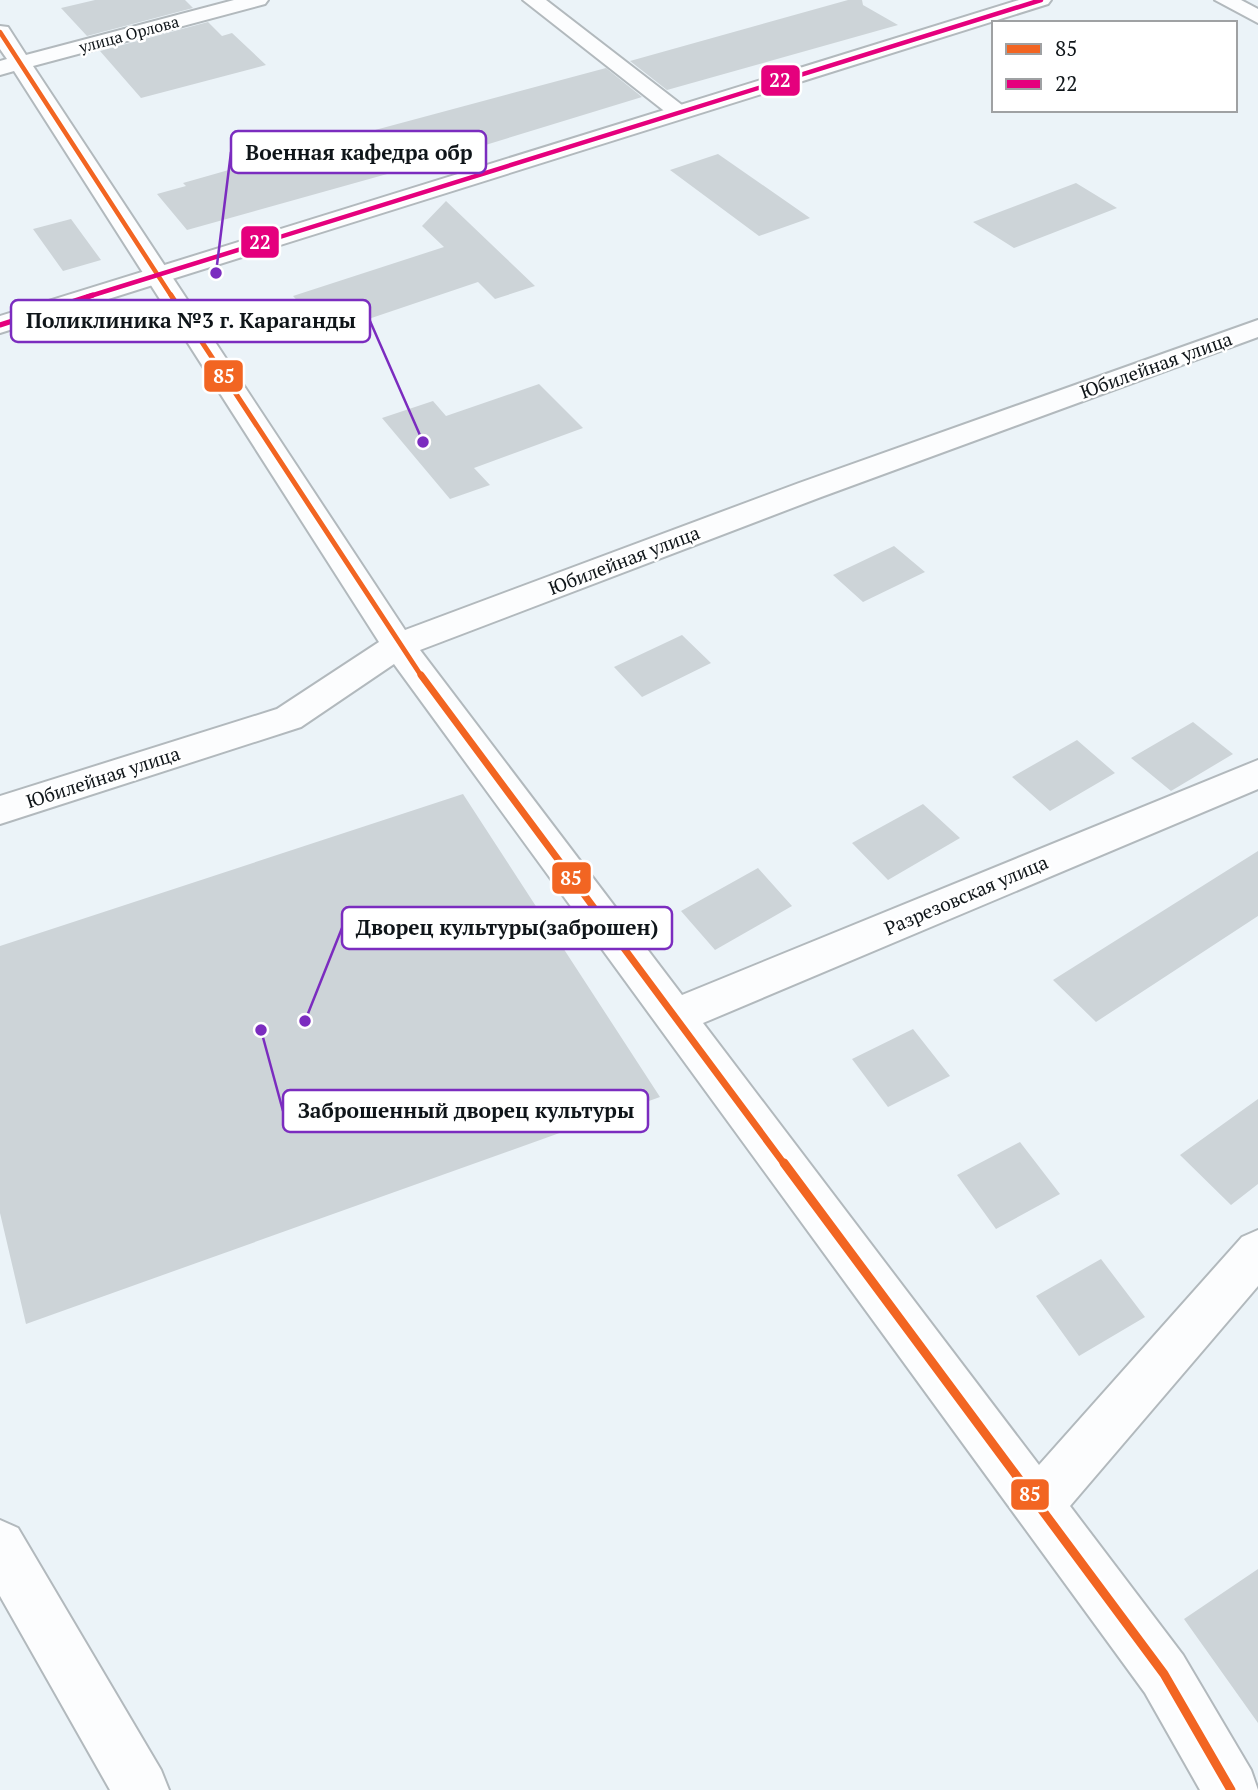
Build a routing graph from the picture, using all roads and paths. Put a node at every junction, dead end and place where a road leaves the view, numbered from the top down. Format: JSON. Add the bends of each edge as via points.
{"nodes":[{"id":1,"x":258,"y":0,"type":"edge"},
{"id":2,"x":533,"y":0,"type":"edge"},
{"id":3,"x":1041,"y":0,"type":"edge"},
{"id":4,"x":1225,"y":0,"type":"edge"},
{"id":5,"x":1258,"y":16,"type":"edge"},
{"id":6,"x":6,"y":54,"type":"edge"},
{"id":7,"x":680,"y":112,"type":"junction"},
{"id":8,"x":160,"y":275,"type":"junction"},
{"id":9,"x":0,"y":325,"type":"edge"},
{"id":10,"x":1258,"y":328,"type":"edge"},
{"id":11,"x":398,"y":645,"type":"junction"},
{"id":12,"x":1258,"y":774,"type":"edge"},
{"id":13,"x":0,"y":810,"type":"edge"},
{"id":14,"x":675,"y":1016,"type":"junction"},
{"id":15,"x":1258,"y":1252,"type":"edge"},
{"id":16,"x":1037,"y":1505,"type":"junction"},
{"id":17,"x":0,"y":1546,"type":"edge"},
{"id":18,"x":141,"y":1790,"type":"edge"},
{"id":19,"x":1231,"y":1790,"type":"edge"}],
"edges":[{"from":1,"to":6,"type":"street","name":"улица Орлова"},
{"from":2,"to":7,"type":"street"},
{"from":3,"to":7,"type":"street"},
{"from":4,"to":5,"type":"street"},
{"from":6,"to":8,"type":"street"},
{"from":7,"to":8,"type":"street"},
{"from":8,"to":9,"type":"street"},
{"from":8,"to":11,"type":"street"},
{"from":10,"to":11,"type":"street","name":"Юбилейная улица"},
{"from":11,"to":13,"type":"street","name":"Юбилейная улица","via":[[289,718]]},
{"from":11,"to":14,"type":"street"},
{"from":12,"to":14,"type":"street","name":"Разрезовская улица"},
{"from":14,"to":16,"type":"street"},
{"from":15,"to":16,"type":"street"},
{"from":16,"to":19,"type":"street","via":[[1164,1674]]},
{"from":17,"to":18,"type":"street"}]}
